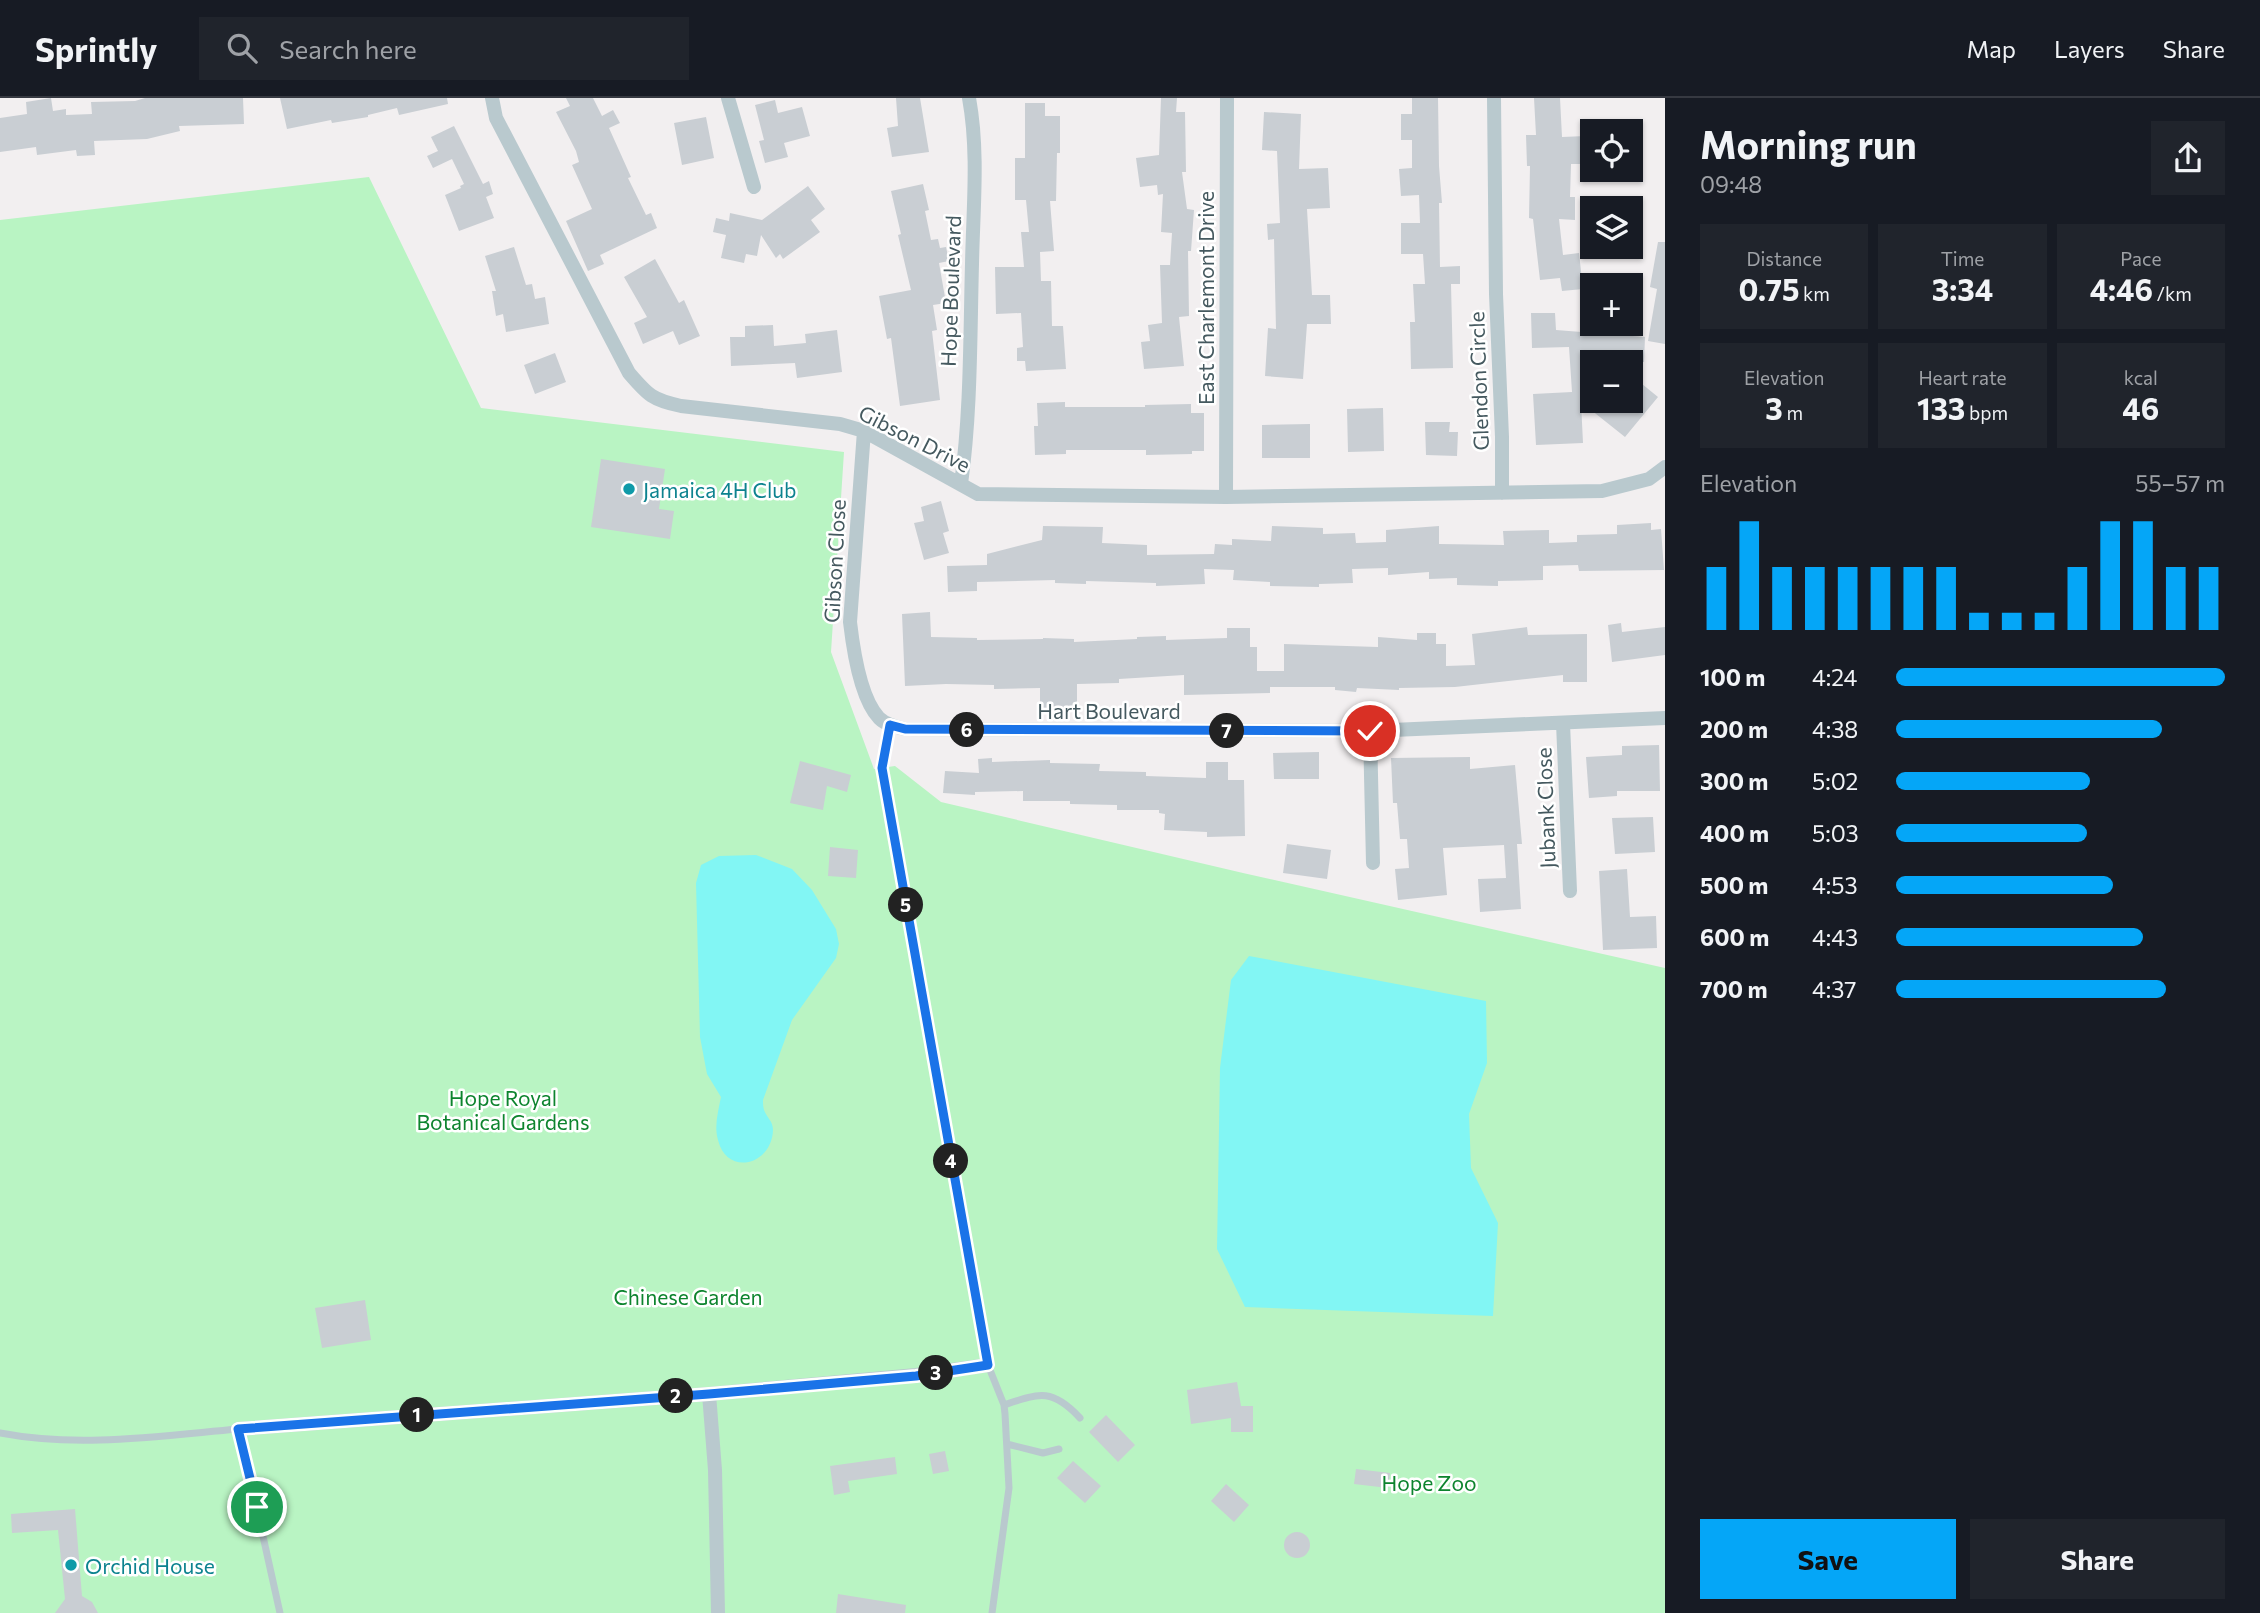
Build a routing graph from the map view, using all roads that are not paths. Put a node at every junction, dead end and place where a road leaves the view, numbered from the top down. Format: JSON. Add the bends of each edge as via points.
{"nodes":[{"id":1,"x":492,"y":98,"type":"edge"},
{"id":2,"x":728,"y":98,"type":"edge"},
{"id":3,"x":969,"y":98,"type":"edge"},
{"id":4,"x":1227,"y":98,"type":"edge"},
{"id":5,"x":1494,"y":98,"type":"edge"},
{"id":6,"x":754,"y":187,"type":"dead end"},
{"id":7,"x":863,"y":431,"type":"junction"},
{"id":8,"x":1665,"y":467,"type":"edge"},
{"id":9,"x":961,"y":484,"type":"junction"},
{"id":10,"x":1502,"y":493,"type":"junction"},
{"id":11,"x":1226,"y":497,"type":"junction"},
{"id":12,"x":1665,"y":719,"type":"edge"},
{"id":13,"x":1563,"y":723,"type":"junction"},
{"id":14,"x":890,"y":725,"type":"junction"},
{"id":15,"x":1370,"y":731,"type":"junction"},
{"id":16,"x":1373,"y":863,"type":"dead end"},
{"id":17,"x":1570,"y":891,"type":"dead end"},
{"id":18,"x":988,"y":1365,"type":"junction"},
{"id":19,"x":709,"y":1394,"type":"junction"},
{"id":20,"x":1004,"y":1405,"type":"junction"},
{"id":21,"x":1080,"y":1418,"type":"dead end"},
{"id":22,"x":238,"y":1429,"type":"junction"},
{"id":23,"x":0,"y":1433,"type":"edge"},
{"id":24,"x":1007,"y":1444,"type":"junction"},
{"id":25,"x":1059,"y":1449,"type":"dead end"},
{"id":26,"x":280,"y":1613,"type":"edge"},
{"id":27,"x":718,"y":1613,"type":"edge"},
{"id":28,"x":992,"y":1613,"type":"edge"}],
"edges":[{"from":1,"to":7,"type":"street","name":"Gibson Drive","via":[[496,118],[629,373],[642,388],[659,401],[681,406],[840,424]]},
{"from":2,"to":6,"type":"street"},
{"from":3,"to":9,"type":"street","name":"Hope Boulevard","via":[[974,179],[967,440]]},
{"from":4,"to":11,"type":"street","name":"East Charlemont Drive"},
{"from":5,"to":10,"type":"street","name":"Glendon Circle"},
{"from":7,"to":9,"type":"street","name":"Gibson Drive"},
{"from":7,"to":14,"type":"street","name":"Gibson Close","via":[[850,622],[853,653],[871,706]]},
{"from":8,"to":10,"type":"street","via":[[1649,479],[1602,491]]},
{"from":9,"to":11,"type":"street","name":"Gibson Drive","via":[[978,494]]},
{"from":10,"to":11,"type":"street","name":"Gibson Drive"},
{"from":12,"to":13,"type":"street","name":"Hart Boulevard"},
{"from":13,"to":15,"type":"street","name":"Hart Boulevard"},
{"from":13,"to":17,"type":"street","name":"Jubank Close"},
{"from":14,"to":15,"type":"street","name":"Hart Boulevard","via":[[1024,731]]},
{"from":14,"to":18,"type":"lane","via":[[882,768]]},
{"from":15,"to":16,"type":"street"},
{"from":18,"to":19,"type":"street"},
{"from":18,"to":20,"type":"lane"},
{"from":19,"to":22,"type":"street"},
{"from":19,"to":27,"type":"street"},
{"from":20,"to":21,"type":"lane","via":[[1049,1395]]},
{"from":20,"to":24,"type":"lane"},
{"from":22,"to":23,"type":"lane","via":[[115,1440],[30,1439]]},
{"from":22,"to":26,"type":"lane"},
{"from":24,"to":25,"type":"lane","via":[[1043,1453]]},
{"from":24,"to":28,"type":"lane","via":[[1009,1488]]}]}
